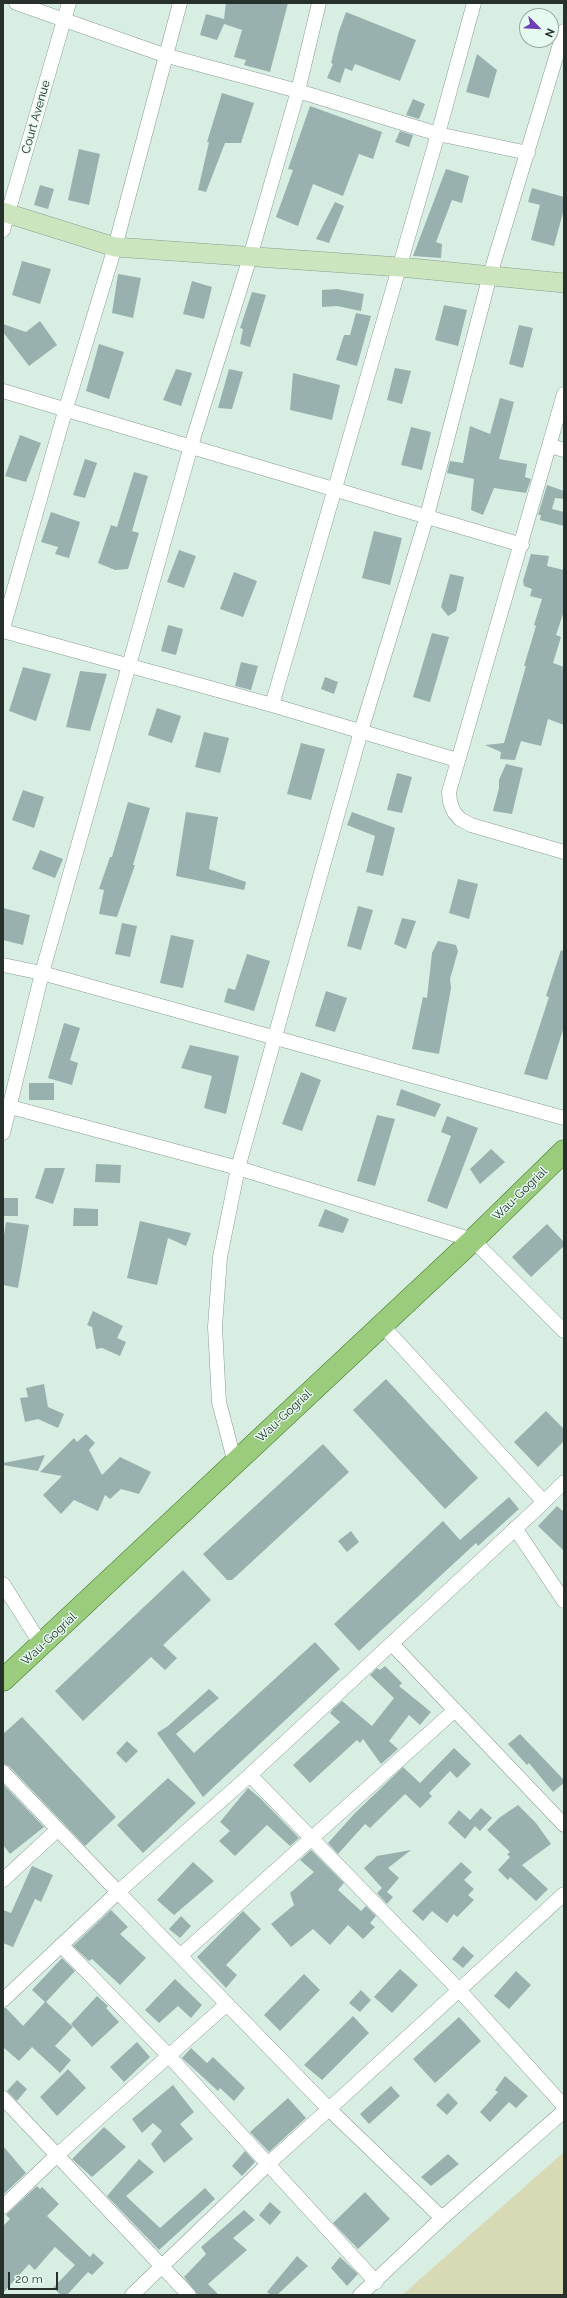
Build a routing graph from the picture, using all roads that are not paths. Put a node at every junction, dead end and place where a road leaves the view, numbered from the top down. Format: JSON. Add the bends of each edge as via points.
{"nodes":[{"id":1,"x":16,"y":3,"type":"edge"},
{"id":2,"x":69,"y":3,"type":"edge"},
{"id":3,"x":180,"y":3,"type":"edge"},
{"id":4,"x":319,"y":3,"type":"edge"},
{"id":5,"x":474,"y":3,"type":"edge"},
{"id":6,"x":64,"y":21,"type":"junction"},
{"id":7,"x":564,"y":31,"type":"edge"},
{"id":8,"x":164,"y":55,"type":"junction"},
{"id":9,"x":298,"y":91,"type":"junction"},
{"id":10,"x":438,"y":134,"type":"junction"},
{"id":11,"x":528,"y":154,"type":"junction"},
{"id":12,"x":5,"y":219,"type":"edge"},
{"id":13,"x":115,"y":247,"type":"junction"},
{"id":14,"x":250,"y":257,"type":"junction"},
{"id":15,"x":400,"y":268,"type":"junction"},
{"id":16,"x":490,"y":275,"type":"junction"},
{"id":17,"x":564,"y":283,"type":"edge"},
{"id":18,"x":3,"y":391,"type":"edge"},
{"id":19,"x":564,"y":394,"type":"edge"},
{"id":20,"x":66,"y":408,"type":"junction"},
{"id":21,"x":191,"y":446,"type":"junction"},
{"id":22,"x":550,"y":446,"type":"junction"},
{"id":23,"x":564,"y":450,"type":"edge"},
{"id":24,"x":336,"y":489,"type":"junction"},
{"id":25,"x":427,"y":516,"type":"junction"},
{"id":26,"x":522,"y":545,"type":"junction"},
{"id":27,"x":3,"y":628,"type":"edge"},
{"id":28,"x":3,"y":631,"type":"edge"},
{"id":29,"x":129,"y":665,"type":"junction"},
{"id":30,"x":272,"y":705,"type":"junction"},
{"id":31,"x":361,"y":731,"type":"junction"},
{"id":32,"x":457,"y":760,"type":"junction"},
{"id":33,"x":564,"y":852,"type":"edge"},
{"id":34,"x":3,"y":965,"type":"edge"},
{"id":35,"x":42,"y":973,"type":"junction"},
{"id":36,"x":275,"y":1037,"type":"junction"},
{"id":37,"x":7,"y":1105,"type":"edge"},
{"id":38,"x":564,"y":1118,"type":"edge"},
{"id":39,"x":3,"y":1133,"type":"edge"},
{"id":40,"x":564,"y":1151,"type":"edge"},
{"id":41,"x":238,"y":1168,"type":"junction"},
{"id":42,"x":473,"y":1240,"type":"junction"},
{"id":43,"x":382,"y":1325,"type":"junction"},
{"id":44,"x":564,"y":1331,"type":"edge"},
{"id":45,"x":235,"y":1463,"type":"junction"},
{"id":46,"x":564,"y":1482,"type":"edge"},
{"id":47,"x":544,"y":1502,"type":"junction"},
{"id":48,"x":515,"y":1528,"type":"junction"},
{"id":49,"x":3,"y":1584,"type":"edge"},
{"id":50,"x":564,"y":1601,"type":"edge"},
{"id":51,"x":392,"y":1644,"type":"junction"},
{"id":52,"x":42,"y":1646,"type":"junction"},
{"id":53,"x":3,"y":1680,"type":"edge"},
{"id":54,"x":455,"y":1710,"type":"junction"},
{"id":55,"x":3,"y":1772,"type":"edge"},
{"id":56,"x":250,"y":1775,"type":"junction"},
{"id":57,"x":564,"y":1825,"type":"edge"},
{"id":58,"x":57,"y":1830,"type":"junction"},
{"id":59,"x":312,"y":1839,"type":"junction"},
{"id":60,"x":3,"y":1880,"type":"edge"},
{"id":61,"x":118,"y":1892,"type":"junction"},
{"id":62,"x":564,"y":1894,"type":"edge"},
{"id":63,"x":61,"y":1945,"type":"junction"},
{"id":64,"x":180,"y":1956,"type":"junction"},
{"id":65,"x":460,"y":1991,"type":"junction"},
{"id":66,"x":3,"y":2000,"type":"edge"},
{"id":67,"x":227,"y":2004,"type":"junction"},
{"id":68,"x":169,"y":2056,"type":"junction"},
{"id":69,"x":3,"y":2098,"type":"edge"},
{"id":70,"x":564,"y":2106,"type":"edge"},
{"id":71,"x":329,"y":2109,"type":"junction"},
{"id":72,"x":564,"y":2111,"type":"edge"},
{"id":73,"x":56,"y":2156,"type":"junction"},
{"id":74,"x":267,"y":2165,"type":"junction"},
{"id":75,"x":3,"y":2207,"type":"edge"},
{"id":76,"x":442,"y":2218,"type":"junction"},
{"id":77,"x":162,"y":2267,"type":"junction"},
{"id":78,"x":376,"y":2282,"type":"junction"},
{"id":79,"x":132,"y":2295,"type":"edge"},
{"id":80,"x":189,"y":2295,"type":"edge"},
{"id":81,"x":360,"y":2295,"type":"edge"}],
"edges":[{"from":1,"to":6,"type":"street"},
{"from":2,"to":6,"type":"street","name":"Court Avenue"},
{"from":3,"to":8,"type":"street"},
{"from":4,"to":9,"type":"street"},
{"from":5,"to":10,"type":"street"},
{"from":6,"to":8,"type":"street"},
{"from":6,"to":12,"type":"street","name":"Court Avenue"},
{"from":7,"to":11,"type":"street"},
{"from":8,"to":9,"type":"street"},
{"from":8,"to":13,"type":"street"},
{"from":9,"to":10,"type":"street"},
{"from":9,"to":14,"type":"street"},
{"from":10,"to":11,"type":"street"},
{"from":10,"to":15,"type":"street"},
{"from":11,"to":16,"type":"street"},
{"from":12,"to":13,"type":"main road"},
{"from":13,"to":14,"type":"main road"},
{"from":13,"to":20,"type":"street"},
{"from":14,"to":15,"type":"main road"},
{"from":14,"to":21,"type":"street"},
{"from":15,"to":16,"type":"main road"},
{"from":15,"to":24,"type":"street"},
{"from":16,"to":17,"type":"main road"},
{"from":16,"to":25,"type":"street"},
{"from":18,"to":20,"type":"street"},
{"from":19,"to":22,"type":"street"},
{"from":20,"to":21,"type":"street"},
{"from":20,"to":27,"type":"street"},
{"from":21,"to":24,"type":"street"},
{"from":21,"to":29,"type":"street"},
{"from":22,"to":23,"type":"street"},
{"from":22,"to":26,"type":"street"},
{"from":24,"to":25,"type":"street"},
{"from":24,"to":30,"type":"street"},
{"from":25,"to":26,"type":"street"},
{"from":25,"to":31,"type":"street"},
{"from":26,"to":32,"type":"street"},
{"from":28,"to":29,"type":"street"},
{"from":29,"to":30,"type":"street"},
{"from":29,"to":35,"type":"street"},
{"from":30,"to":31,"type":"street"},
{"from":31,"to":32,"type":"street"},
{"from":31,"to":36,"type":"street"},
{"from":32,"to":33,"type":"street","via":[[449,792],[454,812],[460,819],[471,825]]},
{"from":34,"to":35,"type":"street"},
{"from":35,"to":36,"type":"street"},
{"from":35,"to":37,"type":"street"},
{"from":36,"to":38,"type":"street"},
{"from":36,"to":41,"type":"street"},
{"from":37,"to":39,"type":"street"},
{"from":37,"to":41,"type":"street"},
{"from":40,"to":42,"type":"main road","name":"Wau-Gogrial"},
{"from":41,"to":42,"type":"street"},
{"from":41,"to":45,"type":"street","via":[[220,1257],[215,1327],[219,1402]]},
{"from":42,"to":43,"type":"main road","name":"Wau-Gogrial"},
{"from":42,"to":44,"type":"street"},
{"from":43,"to":45,"type":"main road","name":"Wau-Gogrial"},
{"from":43,"to":47,"type":"street"},
{"from":45,"to":52,"type":"main road","name":"Wau-Gogrial"},
{"from":46,"to":47,"type":"street"},
{"from":47,"to":48,"type":"street"},
{"from":48,"to":50,"type":"street"},
{"from":48,"to":51,"type":"street"},
{"from":49,"to":52,"type":"street"},
{"from":51,"to":54,"type":"street"},
{"from":51,"to":56,"type":"street"},
{"from":52,"to":53,"type":"main road","name":"Wau-Gogrial"},
{"from":54,"to":57,"type":"street"},
{"from":54,"to":59,"type":"street"},
{"from":55,"to":58,"type":"street"},
{"from":56,"to":59,"type":"street"},
{"from":56,"to":61,"type":"street"},
{"from":58,"to":60,"type":"street"},
{"from":58,"to":61,"type":"street"},
{"from":59,"to":64,"type":"street"},
{"from":59,"to":65,"type":"street"},
{"from":61,"to":63,"type":"street"},
{"from":61,"to":64,"type":"street"},
{"from":62,"to":65,"type":"street"},
{"from":63,"to":66,"type":"street"},
{"from":63,"to":68,"type":"street"},
{"from":64,"to":67,"type":"street"},
{"from":65,"to":70,"type":"street"},
{"from":65,"to":71,"type":"street"},
{"from":67,"to":68,"type":"street"},
{"from":67,"to":71,"type":"street"},
{"from":68,"to":73,"type":"street"},
{"from":68,"to":74,"type":"street"},
{"from":69,"to":73,"type":"street"},
{"from":71,"to":74,"type":"street"},
{"from":71,"to":76,"type":"street"},
{"from":72,"to":76,"type":"street"},
{"from":73,"to":75,"type":"street"},
{"from":73,"to":77,"type":"street"},
{"from":74,"to":77,"type":"street"},
{"from":74,"to":78,"type":"street"},
{"from":76,"to":78,"type":"street"},
{"from":77,"to":79,"type":"street"},
{"from":77,"to":80,"type":"street"},
{"from":78,"to":81,"type":"street"}]}
